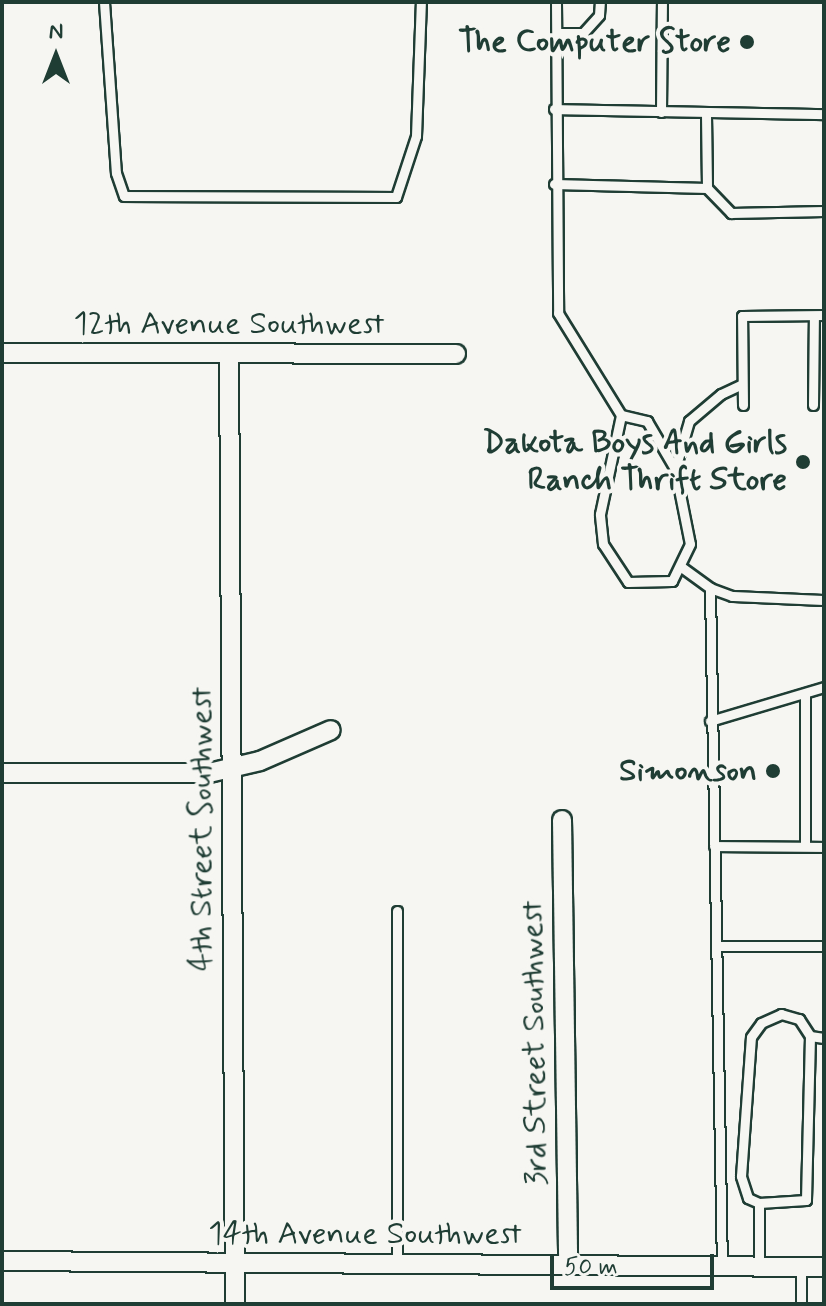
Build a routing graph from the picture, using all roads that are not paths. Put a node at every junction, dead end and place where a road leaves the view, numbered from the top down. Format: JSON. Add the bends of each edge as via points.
{"nodes":[{"id":1,"x":104,"y":2,"type":"edge"},
{"id":2,"x":421,"y":2,"type":"edge"},
{"id":3,"x":556,"y":2,"type":"edge"},
{"id":4,"x":600,"y":2,"type":"edge"},
{"id":5,"x":662,"y":2,"type":"edge"},
{"id":6,"x":557,"y":33,"type":"junction"},
{"id":7,"x":554,"y":109,"type":"junction"},
{"id":8,"x":661,"y":112,"type":"junction"},
{"id":9,"x":824,"y":114,"type":"edge"},
{"id":10,"x":706,"y":115,"type":"junction"},
{"id":11,"x":554,"y":184,"type":"junction"},
{"id":12,"x":707,"y":188,"type":"junction"},
{"id":13,"x":824,"y":211,"type":"edge"},
{"id":14,"x":819,"y":315,"type":"edge"},
{"id":15,"x":2,"y":353,"type":"edge"},
{"id":16,"x":229,"y":354,"type":"junction"},
{"id":17,"x":456,"y":354,"type":"dead end"},
{"id":18,"x":742,"y":384,"type":"junction"},
{"id":19,"x":743,"y":405,"type":"dead end"},
{"id":20,"x":813,"y":405,"type":"dead end"},
{"id":21,"x":621,"y":415,"type":"junction"},
{"id":22,"x":675,"y":469,"type":"junction"},
{"id":23,"x":680,"y":566,"type":"junction"},
{"id":24,"x":710,"y":588,"type":"junction"},
{"id":25,"x":824,"y":600,"type":"edge"},
{"id":26,"x":824,"y":687,"type":"edge"},
{"id":27,"x":805,"y":694,"type":"junction"},
{"id":28,"x":710,"y":721,"type":"junction"},
{"id":29,"x":331,"y":730,"type":"dead end"},
{"id":30,"x":232,"y":768,"type":"junction"},
{"id":31,"x":2,"y":773,"type":"edge"},
{"id":32,"x":562,"y":820,"type":"dead end"},
{"id":33,"x":714,"y":846,"type":"junction"},
{"id":34,"x":805,"y":846,"type":"junction"},
{"id":35,"x":824,"y":847,"type":"edge"},
{"id":36,"x":397,"y":911,"type":"dead end"},
{"id":37,"x":717,"y":946,"type":"junction"},
{"id":38,"x":824,"y":946,"type":"edge"},
{"id":39,"x":810,"y":1036,"type":"junction"},
{"id":40,"x":824,"y":1038,"type":"edge"},
{"id":41,"x":759,"y":1203,"type":"junction"},
{"id":42,"x":2,"y":1261,"type":"edge"},
{"id":43,"x":235,"y":1263,"type":"junction"},
{"id":44,"x":397,"y":1263,"type":"junction"},
{"id":45,"x":568,"y":1265,"type":"junction"},
{"id":46,"x":722,"y":1266,"type":"junction"},
{"id":47,"x":759,"y":1266,"type":"junction"},
{"id":48,"x":801,"y":1267,"type":"junction"},
{"id":49,"x":824,"y":1267,"type":"edge"},
{"id":50,"x":235,"y":1304,"type":"edge"},
{"id":51,"x":801,"y":1304,"type":"edge"}],
"edges":[{"from":1,"to":2,"type":"lane","via":[[116,173],[124,196],[396,197],[416,136]]},
{"from":3,"to":6,"type":"lane"},
{"from":4,"to":6,"type":"lane","via":[[599,15],[583,33]]},
{"from":5,"to":8,"type":"lane"},
{"from":6,"to":7,"type":"lane"},
{"from":7,"to":8,"type":"lane"},
{"from":7,"to":11,"type":"lane"},
{"from":8,"to":10,"type":"lane"},
{"from":9,"to":10,"type":"lane"},
{"from":10,"to":12,"type":"lane"},
{"from":11,"to":12,"type":"lane"},
{"from":11,"to":21,"type":"lane","via":[[558,313]]},
{"from":12,"to":13,"type":"lane","via":[[731,213]]},
{"from":14,"to":18,"type":"lane","via":[[742,316]]},
{"from":14,"to":20,"type":"lane"},
{"from":15,"to":16,"type":"street","name":"12th Avenue Southwest"},
{"from":16,"to":17,"type":"street","name":"12th Avenue Southwest"},
{"from":16,"to":30,"type":"street","name":"4th Street Southwest"},
{"from":18,"to":19,"type":"lane"},
{"from":18,"to":22,"type":"lane","via":[[689,421]]},
{"from":21,"to":22,"type":"lane","via":[[647,421]]},
{"from":21,"to":23,"type":"lane","via":[[600,514],[603,544],[628,582],[672,581]]},
{"from":22,"to":23,"type":"lane","via":[[690,544]]},
{"from":23,"to":24,"type":"lane"},
{"from":24,"to":25,"type":"lane","via":[[732,596]]},
{"from":24,"to":28,"type":"lane"},
{"from":26,"to":27,"type":"lane"},
{"from":27,"to":28,"type":"lane"},
{"from":27,"to":34,"type":"lane","via":[[811,732]]},
{"from":28,"to":33,"type":"lane"},
{"from":29,"to":30,"type":"street"},
{"from":30,"to":31,"type":"street","via":[[209,773]]},
{"from":30,"to":43,"type":"street","name":"4th Street Southwest"},
{"from":32,"to":45,"type":"street","name":"3rd Street Southwest"},
{"from":33,"to":34,"type":"lane"},
{"from":33,"to":37,"type":"lane"},
{"from":34,"to":35,"type":"lane"},
{"from":36,"to":44,"type":"lane"},
{"from":37,"to":38,"type":"lane"},
{"from":37,"to":46,"type":"lane"},
{"from":39,"to":40,"type":"lane"},
{"from":39,"to":41,"type":"lane","via":[[806,1200]]},
{"from":39,"to":41,"type":"lane","via":[[799,1019],[781,1014],[761,1023],[751,1037],[741,1176],[748,1198]]},
{"from":41,"to":47,"type":"lane"},
{"from":42,"to":43,"type":"street","name":"14th Avenue Southwest"},
{"from":43,"to":44,"type":"street","name":"14th Avenue Southwest"},
{"from":43,"to":50,"type":"street","name":"4th Street Southwest"},
{"from":44,"to":45,"type":"street","name":"14th Avenue Southwest"},
{"from":45,"to":46,"type":"street","name":"14th Avenue Southwest"},
{"from":46,"to":47,"type":"street","name":"14th Avenue Southwest"},
{"from":47,"to":48,"type":"street","name":"14th Avenue Southwest"},
{"from":48,"to":49,"type":"street","name":"14th Avenue Southwest"},
{"from":48,"to":51,"type":"lane"}]}
